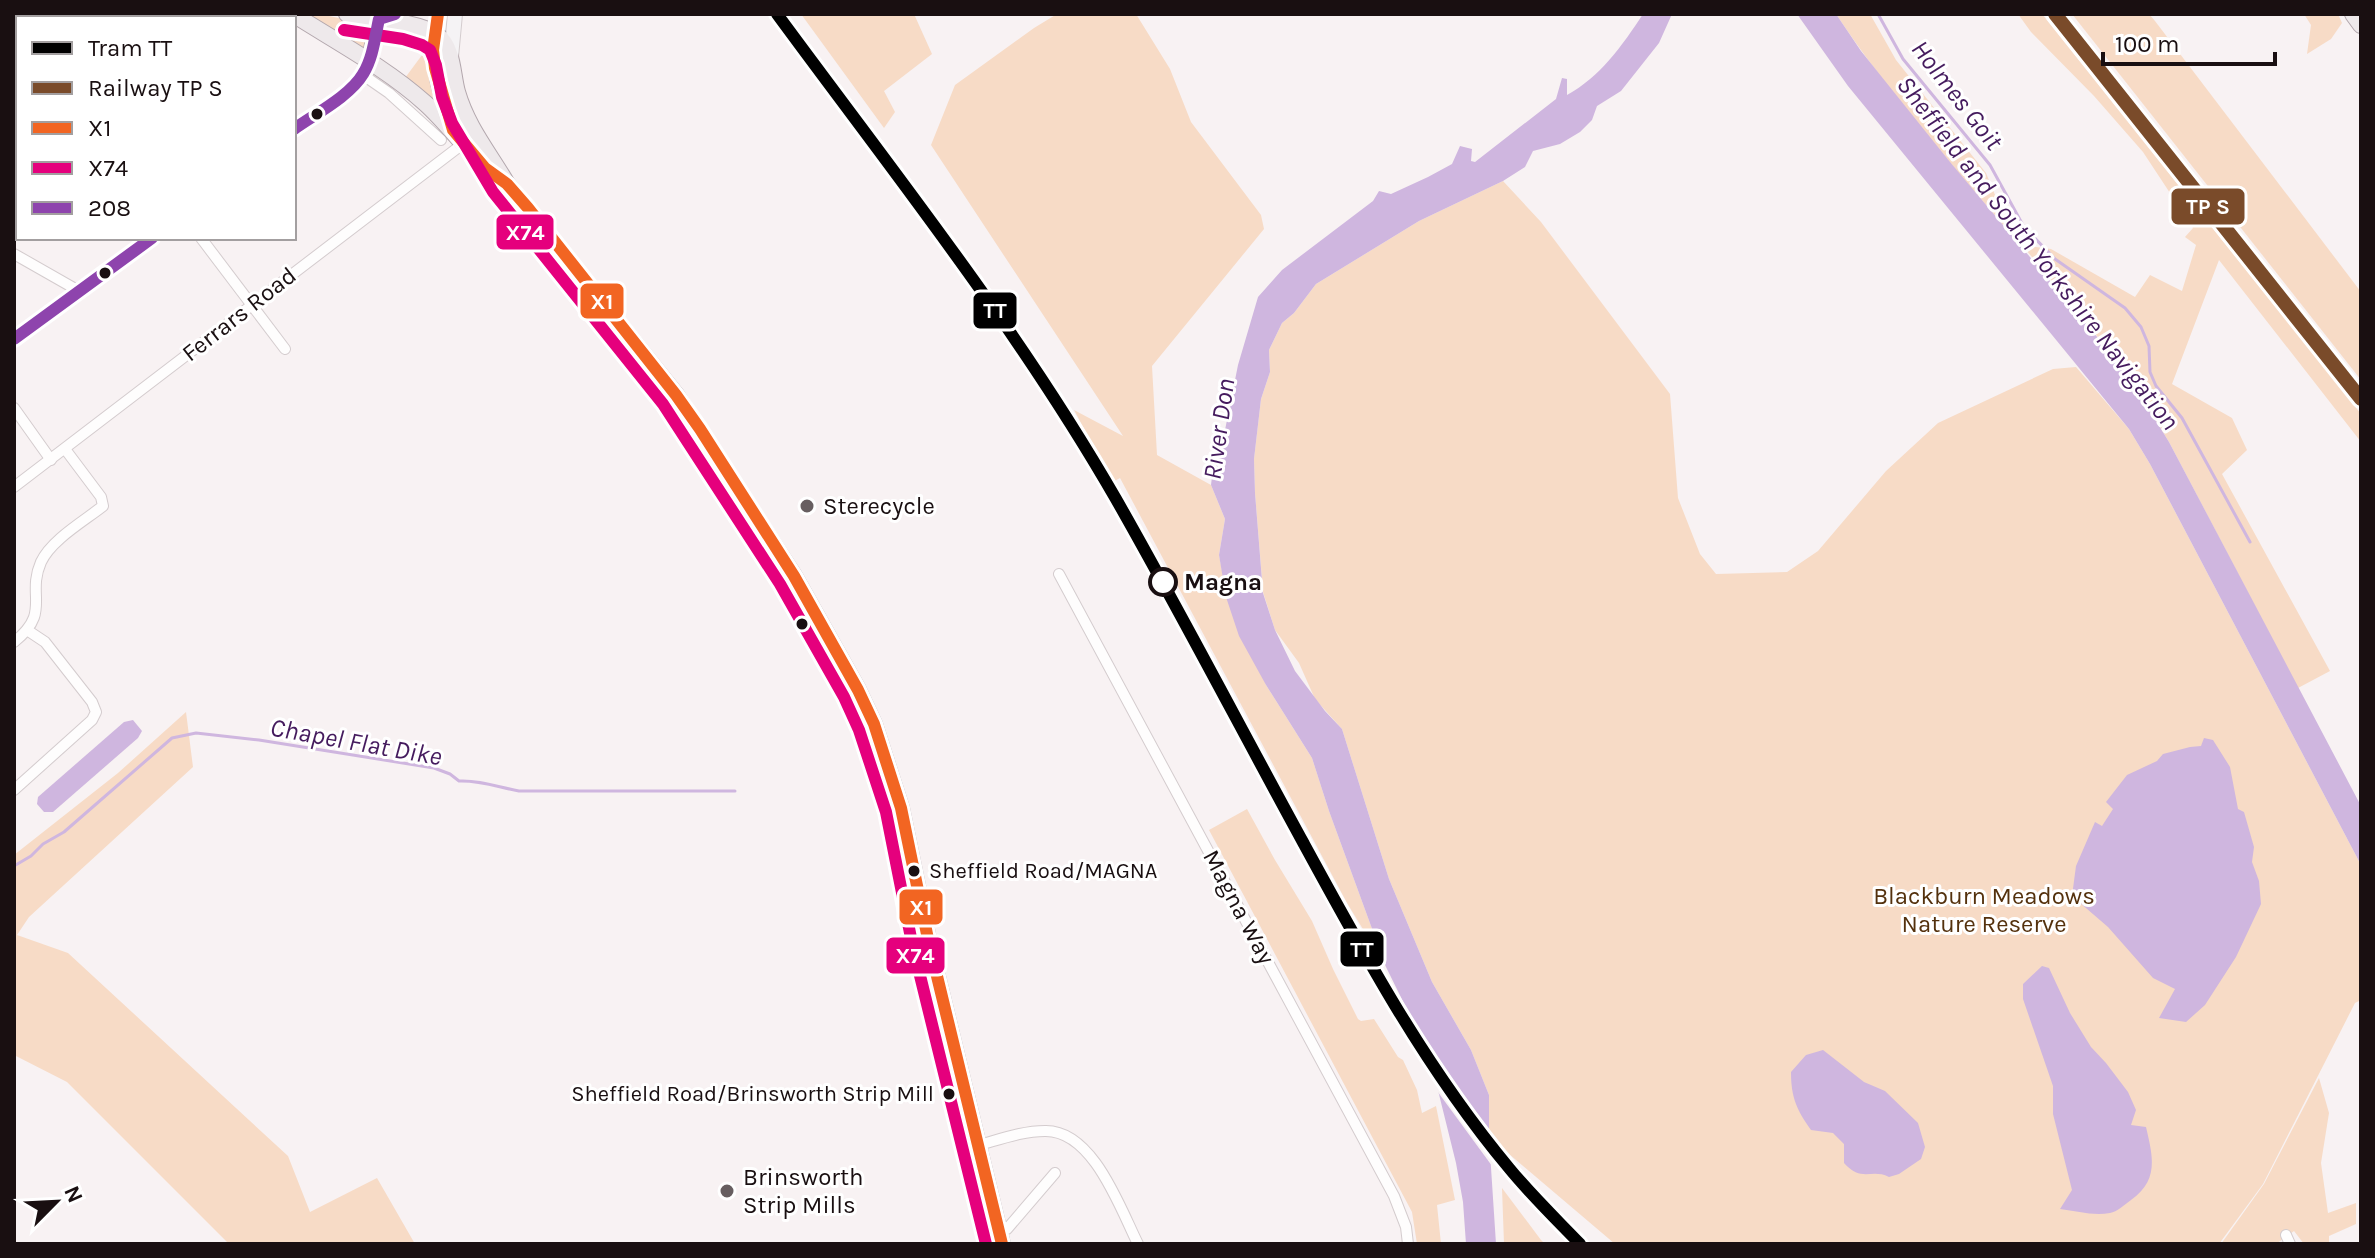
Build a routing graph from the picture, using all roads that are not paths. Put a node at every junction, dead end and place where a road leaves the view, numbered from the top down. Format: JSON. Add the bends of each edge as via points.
{"nodes":[{"id":1,"x":347,"y":14,"type":"edge"},
{"id":2,"x":438,"y":14,"type":"edge"},
{"id":3,"x":455,"y":14,"type":"edge"},
{"id":4,"x":2353,"y":14,"type":"edge"},
{"id":5,"x":296,"y":16,"type":"edge"},
{"id":6,"x":387,"y":17,"type":"edge"},
{"id":7,"x":2361,"y":25,"type":"edge"},
{"id":8,"x":435,"y":32,"type":"junction"},
{"id":9,"x":450,"y":61,"type":"junction"},
{"id":10,"x":366,"y":68,"type":"junction"},
{"id":11,"x":465,"y":116,"type":"junction"},
{"id":12,"x":296,"y":128,"type":"edge"},
{"id":13,"x":453,"y":138,"type":"junction"},
{"id":14,"x":507,"y":184,"type":"junction"},
{"id":15,"x":149,"y":240,"type":"edge"},
{"id":16,"x":203,"y":240,"type":"edge"},
{"id":17,"x":14,"y":254,"type":"edge"},
{"id":18,"x":79,"y":291,"type":"junction"},
{"id":19,"x":251,"y":303,"type":"junction"},
{"id":20,"x":14,"y":339,"type":"edge"},
{"id":21,"x":285,"y":349,"type":"dead end"},
{"id":22,"x":14,"y":408,"type":"edge"},
{"id":23,"x":65,"y":449,"type":"junction"},
{"id":24,"x":51,"y":460,"type":"junction"},
{"id":25,"x":14,"y":487,"type":"edge"},
{"id":26,"x":1059,"y":574,"type":"dead end"},
{"id":27,"x":27,"y":630,"type":"junction"},
{"id":28,"x":14,"y":642,"type":"edge"},
{"id":29,"x":14,"y":790,"type":"edge"},
{"id":30,"x":979,"y":1145,"type":"junction"},
{"id":31,"x":1055,"y":1173,"type":"dead end"},
{"id":32,"x":1001,"y":1237,"type":"edge"},
{"id":33,"x":1138,"y":1244,"type":"edge"},
{"id":34,"x":1408,"y":1244,"type":"edge"}],
"edges":[{"from":1,"to":6,"type":"main road"},
{"from":2,"to":8,"type":"street"},
{"from":3,"to":9,"type":"street"},
{"from":4,"to":7,"type":"main road"},
{"from":5,"to":10,"type":"main road"},
{"from":6,"to":8,"type":"main road"},
{"from":6,"to":10,"type":"main road"},
{"from":8,"to":9,"type":"main road"},
{"from":8,"to":13,"type":"main road","via":[[435,68]]},
{"from":9,"to":11,"type":"main road"},
{"from":10,"to":12,"type":"street","via":[[349,90]]},
{"from":10,"to":13,"type":"main road","via":[[401,82]]},
{"from":11,"to":13,"type":"main road","via":[[468,135]]},
{"from":11,"to":14,"type":"main road"},
{"from":13,"to":14,"type":"main road"},
{"from":13,"to":19,"type":"street","name":"Ferrars Road"},
{"from":14,"to":30,"type":"main road","via":[[695,422],[794,576],[868,710],[901,808]]},
{"from":15,"to":18,"type":"street"},
{"from":16,"to":19,"type":"street"},
{"from":17,"to":18,"type":"street"},
{"from":18,"to":20,"type":"street"},
{"from":19,"to":21,"type":"street"},
{"from":19,"to":23,"type":"street","name":"Ferrars Road"},
{"from":22,"to":24,"type":"street"},
{"from":23,"to":24,"type":"street","name":"Ferrars Road"},
{"from":23,"to":27,"type":"street","via":[[103,506],[42,559],[37,614]]},
{"from":24,"to":25,"type":"street","name":"Ferrars Road"},
{"from":26,"to":34,"type":"street","name":"Magna Way","via":[[1394,1196]]},
{"from":27,"to":28,"type":"street"},
{"from":27,"to":29,"type":"street","via":[[45,642],[96,712]]},
{"from":30,"to":32,"type":"main road"},
{"from":30,"to":33,"type":"street","via":[[1048,1130],[1072,1139],[1095,1160]]},
{"from":31,"to":32,"type":"street"}]}
